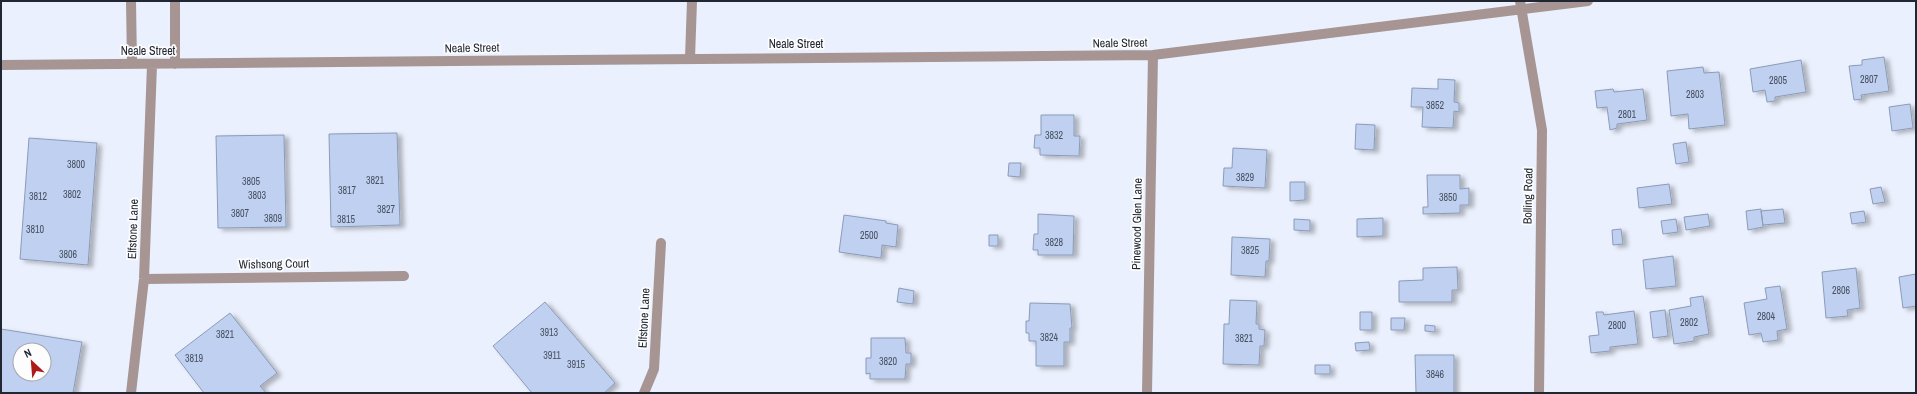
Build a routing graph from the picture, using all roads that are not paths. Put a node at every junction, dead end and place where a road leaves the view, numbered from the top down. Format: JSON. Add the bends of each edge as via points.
{"nodes":[{"id":1,"x":131,"y":1,"type":"edge"},
{"id":2,"x":174,"y":1,"type":"edge"},
{"id":3,"x":692,"y":1,"type":"edge"},
{"id":4,"x":1588,"y":1,"type":"edge"},
{"id":5,"x":1520,"y":5,"type":"edge"},
{"id":6,"x":1153,"y":55,"type":"junction"},
{"id":7,"x":690,"y":58,"type":"junction"},
{"id":8,"x":132,"y":64,"type":"junction"},
{"id":9,"x":175,"y":64,"type":"junction"},
{"id":10,"x":1,"y":65,"type":"edge"},
{"id":11,"x":152,"y":65,"type":"junction"},
{"id":12,"x":661,"y":243,"type":"dead end"},
{"id":13,"x":404,"y":276,"type":"dead end"},
{"id":14,"x":144,"y":279,"type":"junction"},
{"id":15,"x":131,"y":393,"type":"edge"},
{"id":16,"x":644,"y":393,"type":"edge"},
{"id":17,"x":1147,"y":393,"type":"edge"},
{"id":18,"x":1539,"y":393,"type":"edge"}],
"edges":[{"from":1,"to":8,"type":"street"},
{"from":2,"to":9,"type":"street"},
{"from":3,"to":7,"type":"street"},
{"from":4,"to":5,"type":"street","name":"Neale Street"},
{"from":5,"to":6,"type":"street","name":"Neale Street"},
{"from":5,"to":18,"type":"street","name":"Bolling Road","via":[[1542,130]]},
{"from":6,"to":7,"type":"street","name":"Neale Street"},
{"from":6,"to":17,"type":"street","name":"Pinewood Glen Lane"},
{"from":7,"to":9,"type":"street","name":"Neale Street"},
{"from":8,"to":10,"type":"street","name":"Neale Street"},
{"from":8,"to":11,"type":"street","name":"Neale Street"},
{"from":9,"to":11,"type":"street","name":"Neale Street"},
{"from":11,"to":14,"type":"street","name":"Elfstone Lane"},
{"from":12,"to":16,"type":"street","name":"Elfstone Lane","via":[[654,369]]},
{"from":13,"to":14,"type":"street","name":"Wishsong Court"},
{"from":14,"to":15,"type":"street","name":"Elfstone Lane"}]}
